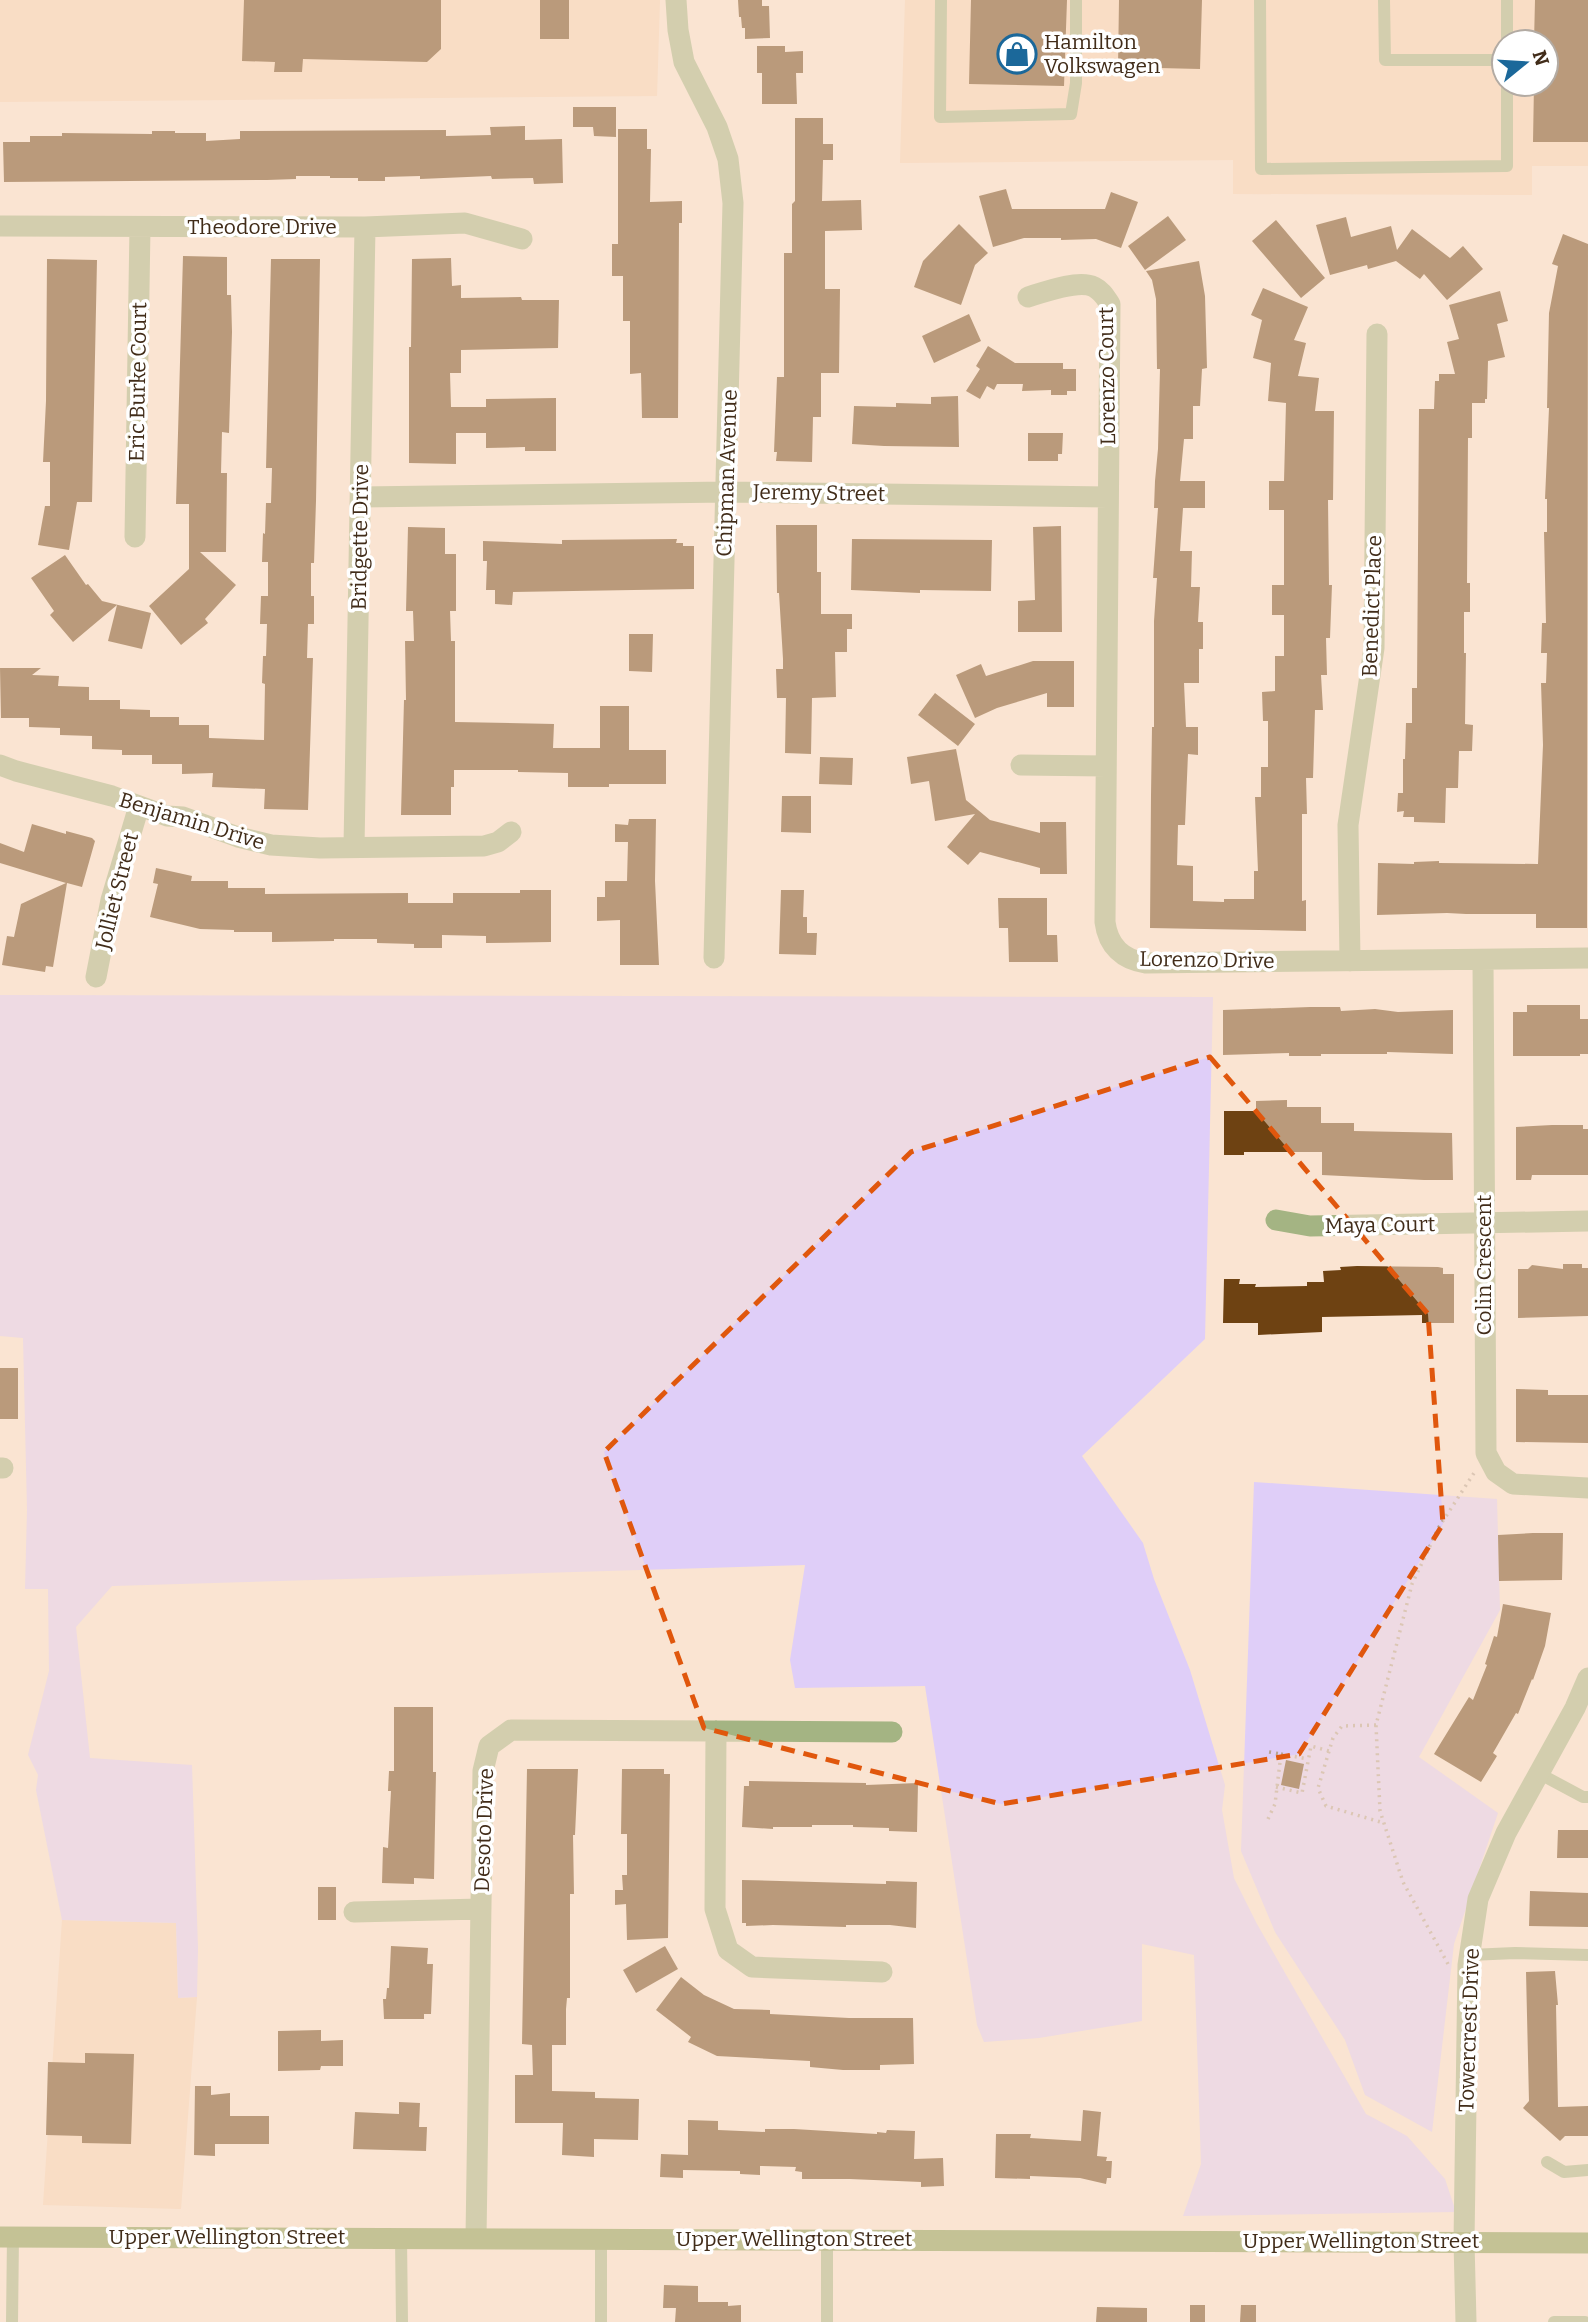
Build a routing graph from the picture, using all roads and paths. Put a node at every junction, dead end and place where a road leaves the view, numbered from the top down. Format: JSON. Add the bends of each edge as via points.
{"nodes":[{"id":1,"x":676,"y":0,"type":"edge"},
{"id":2,"x":941,"y":0,"type":"edge"},
{"id":3,"x":1076,"y":0,"type":"edge"},
{"id":4,"x":1260,"y":0,"type":"edge"},
{"id":5,"x":1384,"y":0,"type":"edge"},
{"id":6,"x":1507,"y":0,"type":"edge"},
{"id":7,"x":1507,"y":28,"type":"edge"},
{"id":8,"x":1490,"y":60,"type":"edge"},
{"id":9,"x":1507,"y":98,"type":"edge"},
{"id":10,"x":0,"y":226,"type":"edge"},
{"id":11,"x":140,"y":227,"type":"junction"},
{"id":12,"x":365,"y":227,"type":"junction"},
{"id":13,"x":522,"y":239,"type":"dead end"},
{"id":14,"x":1028,"y":297,"type":"dead end"},
{"id":15,"x":1377,"y":334,"type":"dead end"},
{"id":16,"x":726,"y":492,"type":"junction"},
{"id":17,"x":361,"y":497,"type":"junction"},
{"id":18,"x":1108,"y":497,"type":"junction"},
{"id":19,"x":135,"y":537,"type":"dead end"},
{"id":20,"x":0,"y":765,"type":"edge"},
{"id":21,"x":1021,"y":765,"type":"dead end"},
{"id":22,"x":1106,"y":766,"type":"junction"},
{"id":23,"x":139,"y":806,"type":"junction"},
{"id":24,"x":511,"y":832,"type":"dead end"},
{"id":25,"x":354,"y":847,"type":"junction"},
{"id":26,"x":714,"y":958,"type":"dead end"},
{"id":27,"x":1588,"y":958,"type":"edge"},
{"id":28,"x":1483,"y":960,"type":"junction"},
{"id":29,"x":1350,"y":961,"type":"junction"},
{"id":30,"x":96,"y":977,"type":"dead end"},
{"id":31,"x":1276,"y":1220,"type":"dead end"},
{"id":32,"x":1588,"y":1221,"type":"edge"},
{"id":33,"x":1484,"y":1222,"type":"junction"},
{"id":34,"x":1486,"y":1453,"type":"junction"},
{"id":35,"x":1588,"y":1488,"type":"edge"},
{"id":36,"x":1588,"y":1678,"type":"edge"},
{"id":37,"x":1376,"y":1725,"type":"junction"},
{"id":38,"x":716,"y":1731,"type":"junction"},
{"id":39,"x":892,"y":1732,"type":"dead end"},
{"id":40,"x":1278,"y":1746,"type":"dead end"},
{"id":41,"x":1329,"y":1751,"type":"junction"},
{"id":42,"x":1269,"y":1752,"type":"dead end"},
{"id":43,"x":1279,"y":1754,"type":"junction"},
{"id":44,"x":1308,"y":1759,"type":"junction"},
{"id":45,"x":1540,"y":1774,"type":"junction"},
{"id":46,"x":1276,"y":1787,"type":"junction"},
{"id":47,"x":1588,"y":1797,"type":"edge"},
{"id":48,"x":1268,"y":1819,"type":"dead end"},
{"id":49,"x":1384,"y":1823,"type":"junction"},
{"id":50,"x":481,"y":1909,"type":"junction"},
{"id":51,"x":354,"y":1912,"type":"dead end"},
{"id":52,"x":1470,"y":1955,"type":"junction"},
{"id":53,"x":1588,"y":1955,"type":"edge"},
{"id":54,"x":882,"y":1972,"type":"dead end"},
{"id":55,"x":1468,"y":1995,"type":"junction"},
{"id":56,"x":1547,"y":2162,"type":"dead end"},
{"id":57,"x":1588,"y":2170,"type":"edge"},
{"id":58,"x":6,"y":2237,"type":"edge"},
{"id":59,"x":401,"y":2238,"type":"junction"},
{"id":60,"x":476,"y":2238,"type":"junction"},
{"id":61,"x":601,"y":2239,"type":"junction"},
{"id":62,"x":827,"y":2239,"type":"junction"},
{"id":63,"x":1464,"y":2242,"type":"junction"},
{"id":64,"x":1588,"y":2243,"type":"edge"},
{"id":65,"x":12,"y":2322,"type":"edge"},
{"id":66,"x":402,"y":2322,"type":"edge"},
{"id":67,"x":601,"y":2322,"type":"edge"},
{"id":68,"x":827,"y":2322,"type":"edge"},
{"id":69,"x":1466,"y":2322,"type":"edge"},
{"id":70,"x":1554,"y":2322,"type":"edge"},
{"id":71,"x":1585,"y":2322,"type":"edge"}],
"edges":[{"from":1,"to":16,"type":"street","name":"Chipman Avenue","via":[[684,62],[717,127],[728,159],[733,203]]},
{"from":2,"to":3,"type":"lane","via":[[940,117],[1071,114],[1076,83]]},
{"from":4,"to":9,"type":"lane","via":[[1261,169],[1507,166]]},
{"from":5,"to":8,"type":"lane","via":[[1385,60]]},
{"from":6,"to":7,"type":"lane"},
{"from":10,"to":11,"type":"street","name":"Theodore Drive"},
{"from":11,"to":12,"type":"street","name":"Theodore Drive"},
{"from":11,"to":19,"type":"street","name":"Eric Burke Court"},
{"from":12,"to":13,"type":"street","name":"Theodore Drive","via":[[465,223]]},
{"from":12,"to":17,"type":"street","name":"Bridgette Drive"},
{"from":14,"to":18,"type":"street","name":"Lorenzo Court","via":[[1056,287],[1091,285],[1110,304]]},
{"from":15,"to":29,"type":"street","name":"Benedict Place","via":[[1374,648],[1348,825]]},
{"from":16,"to":17,"type":"street","name":"Jeremy Street"},
{"from":16,"to":18,"type":"street","name":"Jeremy Street"},
{"from":16,"to":26,"type":"street","name":"Chipman Avenue"},
{"from":17,"to":25,"type":"street","name":"Bridgette Drive"},
{"from":18,"to":22,"type":"street","name":"Lorenzo Drive"},
{"from":20,"to":23,"type":"street","name":"Benjamin Drive"},
{"from":21,"to":22,"type":"street"},
{"from":22,"to":29,"type":"street","name":"Lorenzo Drive","via":[[1105,922],[1110,941],[1122,955],[1146,964]]},
{"from":23,"to":25,"type":"street","name":"Benjamin Drive","via":[[271,845]]},
{"from":23,"to":30,"type":"street","name":"Jolliet Street","via":[[111,900]]},
{"from":24,"to":25,"type":"street","name":"Benjamin Drive","via":[[484,846]]},
{"from":27,"to":28,"type":"street","name":"Lorenzo Drive"},
{"from":28,"to":29,"type":"street","name":"Lorenzo Drive"},
{"from":28,"to":33,"type":"street","name":"Colin Crescent"},
{"from":31,"to":33,"type":"street","name":"Maya Court","via":[[1310,1226]]},
{"from":32,"to":33,"type":"street","name":"Maya Court"},
{"from":33,"to":34,"type":"street","name":"Colin Crescent"},
{"from":34,"to":35,"type":"street","via":[[1496,1472],[1513,1484]]},
{"from":34,"to":37,"type":"path","via":[[1439,1527],[1412,1584]]},
{"from":36,"to":45,"type":"street","name":"Towercrest Drive"},
{"from":37,"to":41,"type":"path","via":[[1342,1726]]},
{"from":37,"to":49,"type":"path"},
{"from":38,"to":39,"type":"street","name":"Desoto Drive"},
{"from":38,"to":50,"type":"street","name":"Desoto Drive","via":[[511,1730],[489,1746],[484,1771]]},
{"from":38,"to":54,"type":"street","via":[[715,1909],[728,1950],[752,1967]]},
{"from":40,"to":43,"type":"path"},
{"from":41,"to":44,"type":"path","via":[[1311,1746]]},
{"from":41,"to":49,"type":"path","via":[[1318,1788],[1326,1806]]},
{"from":42,"to":43,"type":"path"},
{"from":43,"to":44,"type":"path"},
{"from":43,"to":46,"type":"path"},
{"from":44,"to":46,"type":"path","via":[[1302,1793]]},
{"from":45,"to":47,"type":"lane"},
{"from":45,"to":52,"type":"street","name":"Towercrest Drive","via":[[1506,1833],[1478,1899]]},
{"from":46,"to":48,"type":"path"},
{"from":49,"to":55,"type":"path","via":[[1403,1882]]},
{"from":50,"to":51,"type":"street"},
{"from":50,"to":60,"type":"street","name":"Desoto Drive"},
{"from":52,"to":53,"type":"lane"},
{"from":52,"to":55,"type":"street","name":"Towercrest Drive"},
{"from":55,"to":63,"type":"street","name":"Towercrest Drive"},
{"from":56,"to":57,"type":"lane","via":[[1564,2172]]},
{"from":58,"to":59,"type":"main road","name":"Upper Wellington Street"},
{"from":58,"to":65,"type":"lane"},
{"from":59,"to":60,"type":"main road","name":"Upper Wellington Street"},
{"from":59,"to":66,"type":"lane"},
{"from":60,"to":61,"type":"main road","name":"Upper Wellington Street"},
{"from":61,"to":62,"type":"main road","name":"Upper Wellington Street"},
{"from":61,"to":67,"type":"lane"},
{"from":62,"to":63,"type":"main road","name":"Upper Wellington Street"},
{"from":62,"to":68,"type":"lane"},
{"from":63,"to":64,"type":"main road","name":"Upper Wellington Street"},
{"from":63,"to":69,"type":"street","name":"Towercrest Drive"},
{"from":70,"to":71,"type":"lane"}]}
